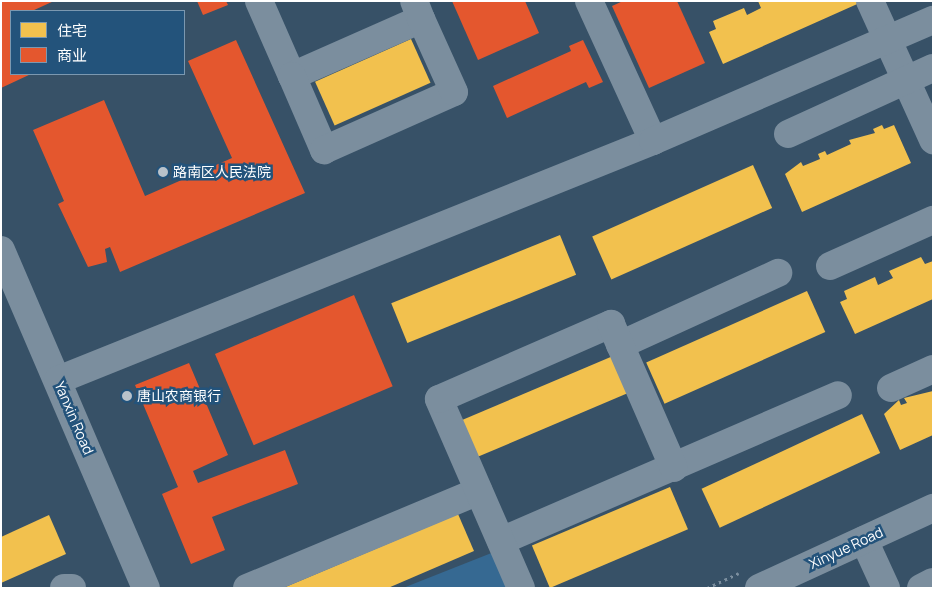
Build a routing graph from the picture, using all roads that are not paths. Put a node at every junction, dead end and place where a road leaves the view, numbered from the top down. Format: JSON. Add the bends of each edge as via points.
{"nodes":[{"id":1,"x":259,"y":1,"type":"edge"},
{"id":2,"x":589,"y":1,"type":"edge"},
{"id":3,"x":870,"y":1,"type":"edge"},
{"id":4,"x":418,"y":10,"type":"edge"},
{"id":5,"x":933,"y":20,"type":"edge"},
{"id":6,"x":887,"y":40,"type":"junction"},
{"id":7,"x":933,"y":68,"type":"edge"},
{"id":8,"x":292,"y":76,"type":"junction"},
{"id":9,"x":906,"y":80,"type":"junction"},
{"id":10,"x":788,"y":134,"type":"dead end"},
{"id":11,"x":933,"y":140,"type":"edge"},
{"id":12,"x":653,"y":141,"type":"junction"},
{"id":13,"x":933,"y":220,"type":"edge"},
{"id":14,"x":1,"y":250,"type":"edge"},
{"id":15,"x":830,"y":266,"type":"dead end"},
{"id":16,"x":778,"y":273,"type":"dead end"},
{"id":17,"x":620,"y":345,"type":"junction"},
{"id":18,"x":933,"y":369,"type":"edge"},
{"id":19,"x":58,"y":380,"type":"junction"},
{"id":20,"x":891,"y":388,"type":"dead end"},
{"id":21,"x":838,"y":395,"type":"dead end"},
{"id":22,"x":674,"y":468,"type":"junction"},
{"id":23,"x":479,"y":490,"type":"junction"},
{"id":24,"x":933,"y":508,"type":"edge"},
{"id":25,"x":864,"y":540,"type":"junction"},
{"id":26,"x":501,"y":541,"type":"junction"},
{"id":27,"x":933,"y":582,"type":"edge"},
{"id":28,"x":64,"y":588,"type":"edge"},
{"id":29,"x":72,"y":588,"type":"edge"},
{"id":30,"x":146,"y":588,"type":"edge"},
{"id":31,"x":247,"y":588,"type":"edge"},
{"id":32,"x":521,"y":588,"type":"edge"},
{"id":33,"x":759,"y":588,"type":"edge"},
{"id":34,"x":886,"y":588,"type":"edge"},
{"id":35,"x":921,"y":588,"type":"edge"}],
"edges":[{"from":1,"to":8,"type":"street"},
{"from":2,"to":12,"type":"street"},
{"from":3,"to":6,"type":"street"},
{"from":4,"to":8,"type":"street"},
{"from":4,"to":8,"type":"street","via":[[454,92],[324,150]]},
{"from":5,"to":6,"type":"street"},
{"from":6,"to":9,"type":"street"},
{"from":6,"to":12,"type":"street"},
{"from":7,"to":9,"type":"street"},
{"from":9,"to":10,"type":"street"},
{"from":9,"to":11,"type":"street"},
{"from":12,"to":19,"type":"street"},
{"from":13,"to":15,"type":"street"},
{"from":14,"to":19,"type":"street","name":"Yanxin Road"},
{"from":16,"to":17,"type":"street"},
{"from":17,"to":22,"type":"street"},
{"from":17,"to":23,"type":"street","via":[[611,324],[439,399]]},
{"from":18,"to":20,"type":"street"},
{"from":19,"to":30,"type":"street","name":"Yanxin Road"},
{"from":21,"to":22,"type":"street"},
{"from":22,"to":26,"type":"street"},
{"from":23,"to":26,"type":"street"},
{"from":23,"to":31,"type":"street"},
{"from":24,"to":25,"type":"street","name":"Xinyue Road"},
{"from":25,"to":33,"type":"street","name":"Xinyue Road"},
{"from":25,"to":34,"type":"street"},
{"from":26,"to":32,"type":"street"},
{"from":27,"to":35,"type":"street"},
{"from":28,"to":29,"type":"street"}]}
